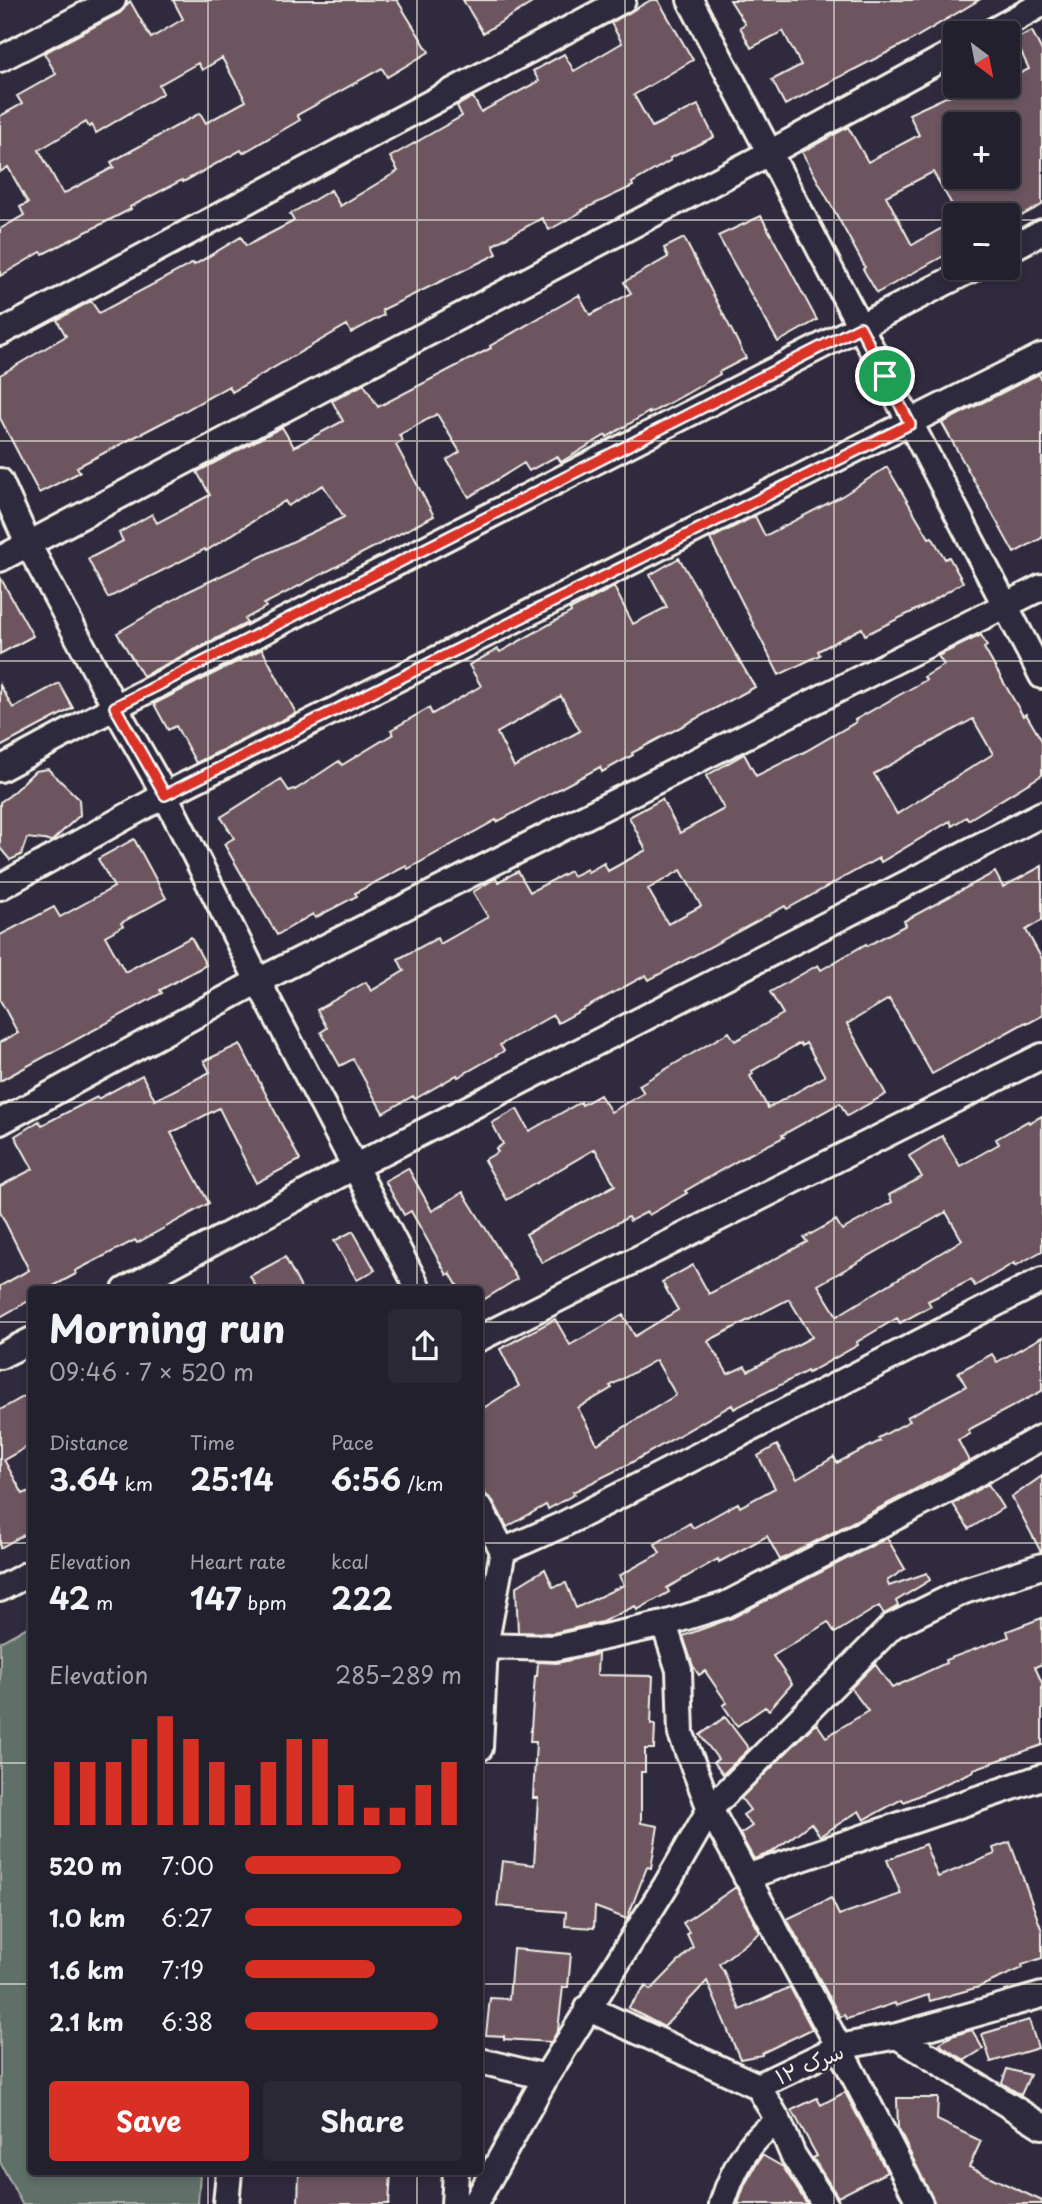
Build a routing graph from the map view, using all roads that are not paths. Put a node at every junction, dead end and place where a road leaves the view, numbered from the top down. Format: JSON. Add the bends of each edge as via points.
{"nodes":[{"id":1,"x":113,"y":0,"type":"edge"},
{"id":2,"x":623,"y":0,"type":"edge"},
{"id":3,"x":690,"y":0,"type":"edge"},
{"id":4,"x":1042,"y":4,"type":"edge"},
{"id":5,"x":1011,"y":21,"type":"edge"},
{"id":6,"x":943,"y":58,"type":"edge"},
{"id":7,"x":0,"y":59,"type":"edge"},
{"id":8,"x":769,"y":153,"type":"junction"},
{"id":9,"x":1042,"y":232,"type":"edge"},
{"id":10,"x":1020,"y":244,"type":"edge"},
{"id":11,"x":951,"y":280,"type":"edge"},
{"id":12,"x":860,"y":327,"type":"junction"},
{"id":13,"x":0,"y":333,"type":"edge"},
{"id":14,"x":1042,"y":356,"type":"edge"},
{"id":15,"x":910,"y":424,"type":"junction"},
{"id":16,"x":0,"y":481,"type":"edge"},
{"id":17,"x":28,"y":544,"type":"junction"},
{"id":18,"x":0,"y":559,"type":"edge"},
{"id":19,"x":1042,"y":587,"type":"edge"},
{"id":20,"x":1005,"y":606,"type":"junction"},
{"id":21,"x":1042,"y":677,"type":"edge"},
{"id":22,"x":115,"y":707,"type":"junction"},
{"id":23,"x":0,"y":769,"type":"edge"},
{"id":24,"x":165,"y":795,"type":"junction"},
{"id":25,"x":1042,"y":814,"type":"edge"},
{"id":26,"x":0,"y":887,"type":"edge"},
{"id":27,"x":258,"y":981,"type":"junction"},
{"id":28,"x":1042,"y":1056,"type":"edge"},
{"id":29,"x":0,"y":1122,"type":"edge"},
{"id":30,"x":356,"y":1166,"type":"junction"},
{"id":31,"x":1042,"y":1280,"type":"edge"},
{"id":32,"x":132,"y":1286,"type":"edge"},
{"id":33,"x":417,"y":1286,"type":"edge"},
{"id":34,"x":483,"y":1336,"type":"edge"},
{"id":35,"x":28,"y":1342,"type":"edge"},
{"id":36,"x":0,"y":1356,"type":"edge"},
{"id":37,"x":1042,"y":1437,"type":"edge"},
{"id":38,"x":483,"y":1514,"type":"edge"},
{"id":39,"x":503,"y":1551,"type":"junction"},
{"id":40,"x":1042,"y":1566,"type":"edge"},
{"id":41,"x":28,"y":1574,"type":"edge"},
{"id":42,"x":0,"y":1589,"type":"edge"},
{"id":43,"x":664,"y":1625,"type":"junction"},
{"id":44,"x":485,"y":1646,"type":"junction"},
{"id":45,"x":483,"y":1687,"type":"edge"},
{"id":46,"x":1042,"y":1777,"type":"edge"},
{"id":47,"x":710,"y":1809,"type":"junction"},
{"id":48,"x":746,"y":1877,"type":"junction"},
{"id":49,"x":1042,"y":1995,"type":"edge"},
{"id":50,"x":587,"y":2008,"type":"junction"},
{"id":51,"x":897,"y":2036,"type":"junction"},
{"id":52,"x":839,"y":2047,"type":"junction"},
{"id":53,"x":483,"y":2062,"type":"edge"},
{"id":54,"x":546,"y":2077,"type":"junction"},
{"id":55,"x":758,"y":2086,"type":"junction"},
{"id":56,"x":779,"y":2122,"type":"junction"},
{"id":57,"x":1042,"y":2126,"type":"edge"},
{"id":58,"x":229,"y":2175,"type":"edge"},
{"id":59,"x":456,"y":2175,"type":"edge"},
{"id":60,"x":226,"y":2204,"type":"edge"},
{"id":61,"x":454,"y":2204,"type":"edge"},
{"id":62,"x":475,"y":2204,"type":"edge"},
{"id":63,"x":722,"y":2204,"type":"edge"},
{"id":64,"x":825,"y":2204,"type":"edge"},
{"id":65,"x":920,"y":2204,"type":"edge"}],
"edges":[{"from":1,"to":7,"type":"street"},
{"from":2,"to":13,"type":"street"},
{"from":3,"to":8,"type":"street"},
{"from":4,"to":5,"type":"street"},
{"from":6,"to":8,"type":"street"},
{"from":8,"to":12,"type":"street"},
{"from":8,"to":17,"type":"street"},
{"from":9,"to":10,"type":"street"},
{"from":11,"to":12,"type":"street"},
{"from":12,"to":15,"type":"street"},
{"from":12,"to":22,"type":"street"},
{"from":14,"to":15,"type":"street"},
{"from":15,"to":20,"type":"street"},
{"from":15,"to":24,"type":"street"},
{"from":16,"to":17,"type":"street"},
{"from":17,"to":18,"type":"street"},
{"from":17,"to":22,"type":"street"},
{"from":19,"to":20,"type":"street"},
{"from":20,"to":21,"type":"street"},
{"from":20,"to":27,"type":"street"},
{"from":22,"to":23,"type":"street"},
{"from":22,"to":24,"type":"street"},
{"from":24,"to":26,"type":"street"},
{"from":24,"to":27,"type":"street"},
{"from":25,"to":30,"type":"street"},
{"from":27,"to":29,"type":"street"},
{"from":27,"to":30,"type":"street"},
{"from":28,"to":34,"type":"street"},
{"from":30,"to":32,"type":"street"},
{"from":30,"to":33,"type":"street"},
{"from":31,"to":39,"type":"street"},
{"from":35,"to":36,"type":"street"},
{"from":37,"to":43,"type":"street","via":[[726,1605]]},
{"from":38,"to":39,"type":"street"},
{"from":39,"to":44,"type":"street"},
{"from":40,"to":47,"type":"street","via":[[964,1591],[892,1626]]},
{"from":41,"to":42,"type":"street"},
{"from":43,"to":44,"type":"street","via":[[554,1648]]},
{"from":43,"to":47,"type":"street","via":[[679,1670],[681,1734]]},
{"from":44,"to":45,"type":"street"},
{"from":46,"to":48,"type":"street"},
{"from":47,"to":48,"type":"street"},
{"from":47,"to":50,"type":"street"},
{"from":48,"to":52,"type":"street"},
{"from":49,"to":51,"type":"street","name":"سرک ۱۲"},
{"from":50,"to":54,"type":"street"},
{"from":50,"to":55,"type":"street","name":"سرک ۱۲"},
{"from":51,"to":52,"type":"street","name":"سرک ۱۲"},
{"from":51,"to":57,"type":"street"},
{"from":52,"to":55,"type":"street","name":"سرک ۱۲"},
{"from":52,"to":65,"type":"street"},
{"from":53,"to":54,"type":"street"},
{"from":54,"to":62,"type":"street"},
{"from":55,"to":56,"type":"street"},
{"from":56,"to":63,"type":"street","via":[[765,2128],[737,2165]]},
{"from":56,"to":64,"type":"street","via":[[793,2155]]},
{"from":58,"to":60,"type":"street"},
{"from":59,"to":61,"type":"street"}]}
